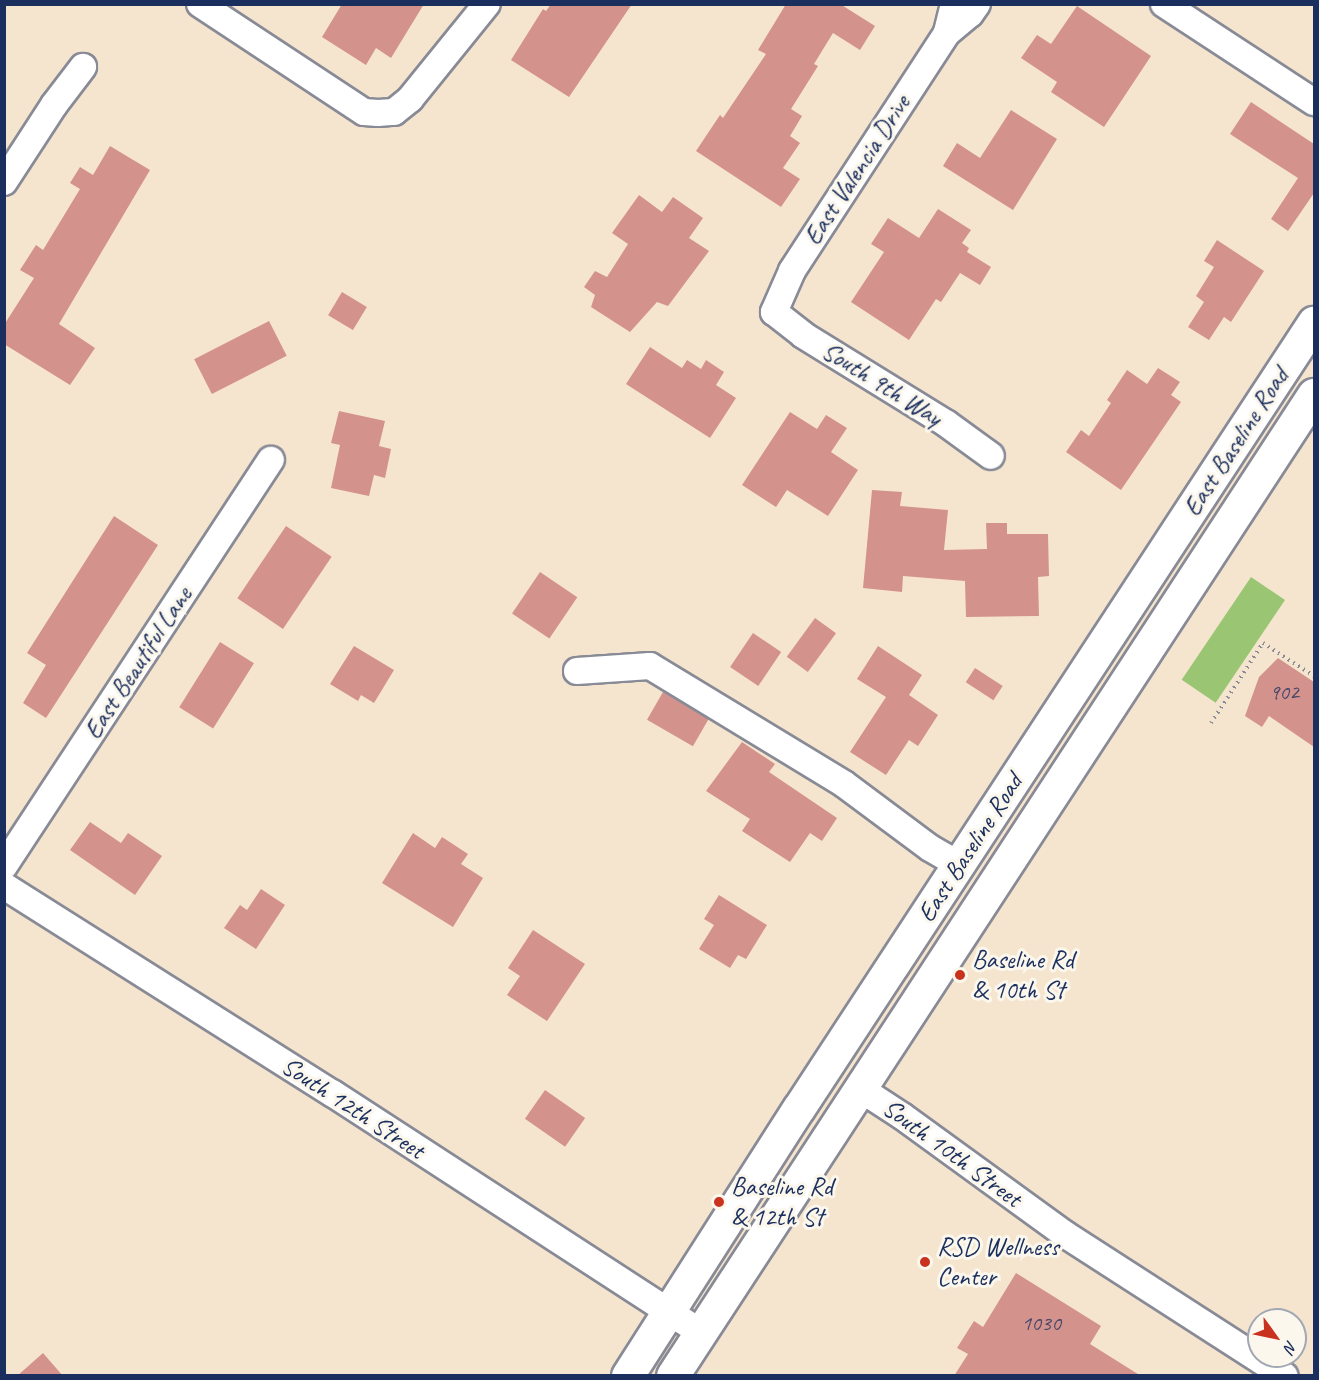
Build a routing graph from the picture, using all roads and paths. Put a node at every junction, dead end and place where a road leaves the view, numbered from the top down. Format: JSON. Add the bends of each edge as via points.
{"nodes":[{"id":1,"x":200,"y":4,"type":"edge"},
{"id":2,"x":487,"y":4,"type":"edge"},
{"id":3,"x":954,"y":4,"type":"edge"},
{"id":4,"x":976,"y":4,"type":"edge"},
{"id":5,"x":1164,"y":4,"type":"edge"},
{"id":6,"x":946,"y":33,"type":"junction"},
{"id":7,"x":83,"y":67,"type":"dead end"},
{"id":8,"x":1314,"y":102,"type":"edge"},
{"id":9,"x":4,"y":182,"type":"edge"},
{"id":10,"x":774,"y":312,"type":"joint"},
{"id":11,"x":1314,"y":323,"type":"edge"},
{"id":12,"x":1314,"y":395,"type":"edge"},
{"id":13,"x":991,"y":456,"type":"dead end"},
{"id":14,"x":271,"y":460,"type":"dead end"},
{"id":15,"x":1099,"y":652,"type":"junction"},
{"id":16,"x":577,"y":671,"type":"dead end"},
{"id":17,"x":1131,"y":674,"type":"junction"},
{"id":18,"x":1314,"y":676,"type":"edge"},
{"id":19,"x":1211,"y":723,"type":"dead end"},
{"id":20,"x":958,"y":865,"type":"junction"},
{"id":21,"x":4,"y":866,"type":"edge"},
{"id":22,"x":4,"y":886,"type":"edge"},
{"id":23,"x":827,"y":1066,"type":"junction"},
{"id":24,"x":859,"y":1088,"type":"junction"},
{"id":25,"x":669,"y":1312,"type":"junction"},
{"id":26,"x":700,"y":1333,"type":"junction"},
{"id":27,"x":628,"y":1376,"type":"edge"},
{"id":28,"x":673,"y":1376,"type":"edge"},
{"id":29,"x":1286,"y":1376,"type":"edge"}],
"edges":[{"from":1,"to":2,"type":"street","via":[[364,111],[394,112],[410,99]]},
{"from":3,"to":6,"type":"street","name":"East Valencia Drive"},
{"from":4,"to":6,"type":"street","name":"East Valencia Drive","via":[[970,14]]},
{"from":5,"to":8,"type":"street"},
{"from":6,"to":10,"type":"street","name":"East Valencia Drive","via":[[792,271]]},
{"from":7,"to":9,"type":"street"},
{"from":10,"to":13,"type":"street","name":"South 9th Way","via":[[803,335],[947,424]]},
{"from":11,"to":15,"type":"main road","name":"East Baseline Road"},
{"from":12,"to":17,"type":"main road","name":"East Baseline Road"},
{"from":14,"to":21,"type":"street","name":"East Beautiful Lane"},
{"from":15,"to":17,"type":"main road"},
{"from":15,"to":20,"type":"main road","name":"East Baseline Road"},
{"from":16,"to":20,"type":"street","via":[[650,666],[844,784]]},
{"from":17,"to":24,"type":"main road","name":"East Baseline Road"},
{"from":18,"to":19,"type":"path","via":[[1263,643]]},
{"from":20,"to":23,"type":"main road","name":"East Baseline Road"},
{"from":22,"to":25,"type":"street","name":"South 12th Street"},
{"from":23,"to":24,"type":"main road"},
{"from":23,"to":25,"type":"main road","name":"East Baseline Road"},
{"from":24,"to":26,"type":"main road","name":"East Baseline Road"},
{"from":24,"to":29,"type":"street","name":"South 10th Street","via":[[1066,1235]]},
{"from":25,"to":26,"type":"street","name":"South 12th Street"},
{"from":25,"to":27,"type":"main road","name":"East Baseline Road"},
{"from":26,"to":28,"type":"main road","name":"East Baseline Road"}]}
